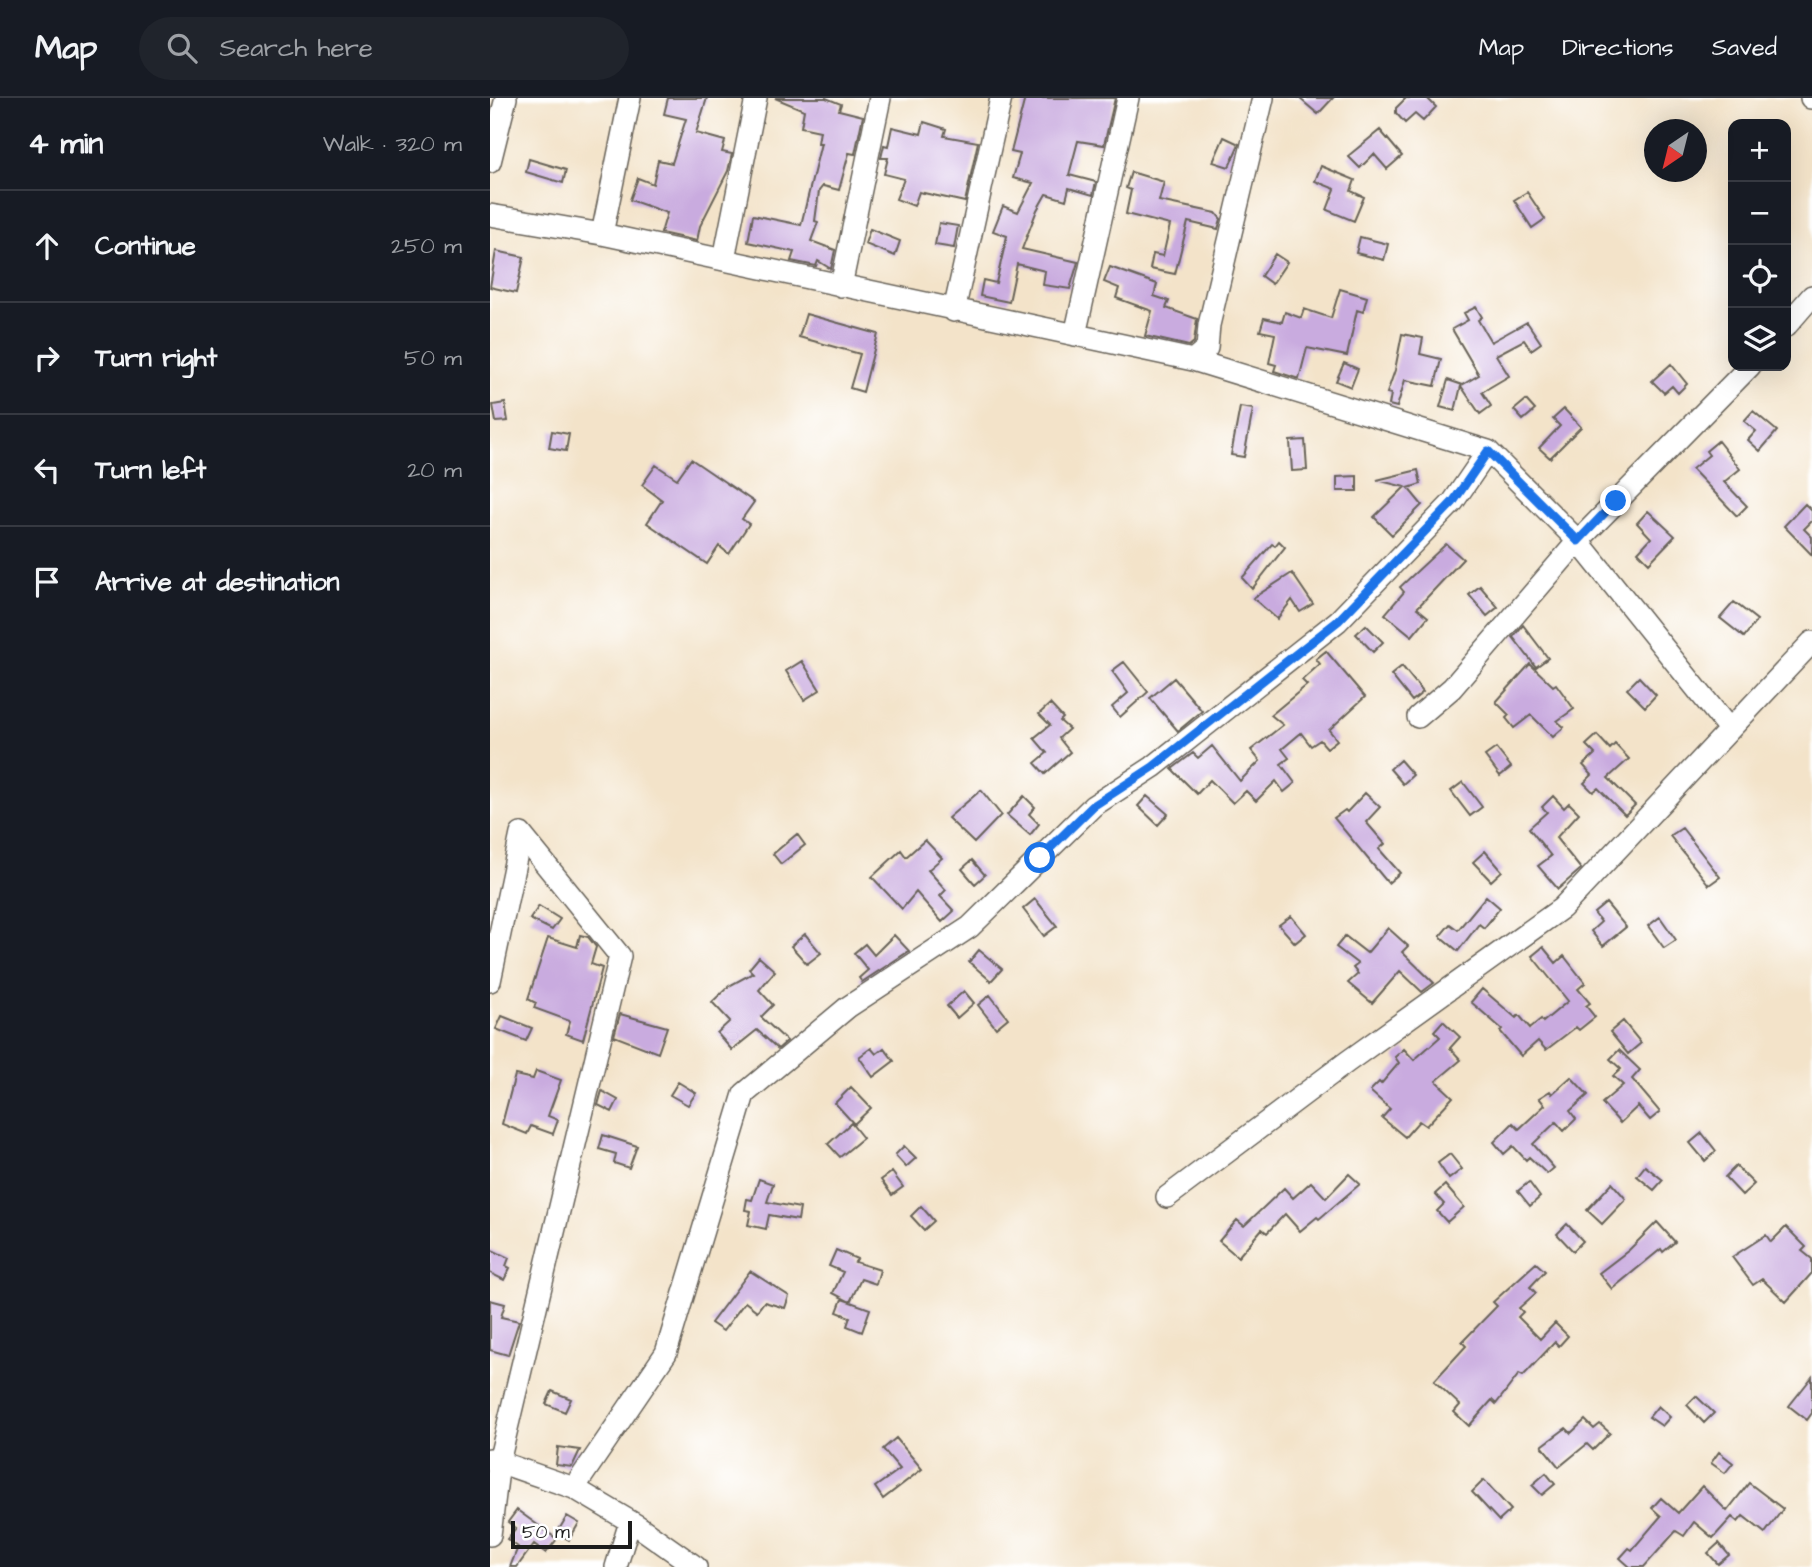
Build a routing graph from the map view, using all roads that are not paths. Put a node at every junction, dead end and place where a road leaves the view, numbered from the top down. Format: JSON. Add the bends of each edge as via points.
{"nodes":[{"id":1,"x":506,"y":98,"type":"edge"},
{"id":2,"x":630,"y":98,"type":"edge"},
{"id":3,"x":756,"y":98,"type":"edge"},
{"id":4,"x":880,"y":98,"type":"edge"},
{"id":5,"x":1001,"y":98,"type":"edge"},
{"id":6,"x":1128,"y":98,"type":"edge"},
{"id":7,"x":1263,"y":98,"type":"edge"},
{"id":8,"x":490,"y":162,"type":"edge"},
{"id":9,"x":490,"y":215,"type":"edge"},
{"id":10,"x":602,"y":234,"type":"junction"},
{"id":11,"x":723,"y":259,"type":"junction"},
{"id":12,"x":841,"y":286,"type":"junction"},
{"id":13,"x":1812,"y":296,"type":"edge"},
{"id":14,"x":954,"y":311,"type":"junction"},
{"id":15,"x":1791,"y":320,"type":"edge"},
{"id":16,"x":1075,"y":335,"type":"junction"},
{"id":17,"x":1193,"y":360,"type":"junction"},
{"id":18,"x":1745,"y":371,"type":"edge"},
{"id":19,"x":1488,"y":451,"type":"junction"},
{"id":20,"x":1578,"y":541,"type":"junction"},
{"id":21,"x":1812,"y":642,"type":"edge"},
{"id":22,"x":1418,"y":717,"type":"dead end"},
{"id":23,"x":1729,"y":729,"type":"junction"},
{"id":24,"x":490,"y":981,"type":"edge"},
{"id":25,"x":1167,"y":1197,"type":"dead end"},
{"id":26,"x":495,"y":1460,"type":"edge"},
{"id":27,"x":574,"y":1488,"type":"junction"},
{"id":28,"x":631,"y":1521,"type":"junction"},
{"id":29,"x":490,"y":1535,"type":"edge"},
{"id":30,"x":616,"y":1567,"type":"edge"},
{"id":31,"x":696,"y":1567,"type":"edge"}],
"edges":[{"from":1,"to":8,"type":"street"},
{"from":2,"to":10,"type":"street"},
{"from":3,"to":11,"type":"street"},
{"from":4,"to":12,"type":"street"},
{"from":5,"to":14,"type":"street"},
{"from":6,"to":16,"type":"street"},
{"from":7,"to":17,"type":"street","via":[[1207,348]]},
{"from":9,"to":10,"type":"street"},
{"from":10,"to":11,"type":"street"},
{"from":11,"to":12,"type":"street"},
{"from":12,"to":14,"type":"street"},
{"from":13,"to":15,"type":"street"},
{"from":14,"to":16,"type":"street"},
{"from":16,"to":17,"type":"street"},
{"from":17,"to":19,"type":"street"},
{"from":18,"to":20,"type":"street"},
{"from":19,"to":20,"type":"street"},
{"from":19,"to":27,"type":"street","via":[[1453,502],[1338,621],[1153,767],[1093,806],[970,926],[848,1007],[744,1094],[666,1353]]},
{"from":20,"to":22,"type":"street","via":[[1452,688]]},
{"from":20,"to":23,"type":"street"},
{"from":21,"to":23,"type":"street"},
{"from":23,"to":25,"type":"street","via":[[1562,908]]},
{"from":24,"to":26,"type":"street","via":[[521,834],[620,957]]},
{"from":26,"to":27,"type":"street"},
{"from":26,"to":29,"type":"street"},
{"from":27,"to":28,"type":"street"},
{"from":28,"to":30,"type":"street"},
{"from":28,"to":31,"type":"street"}]}
